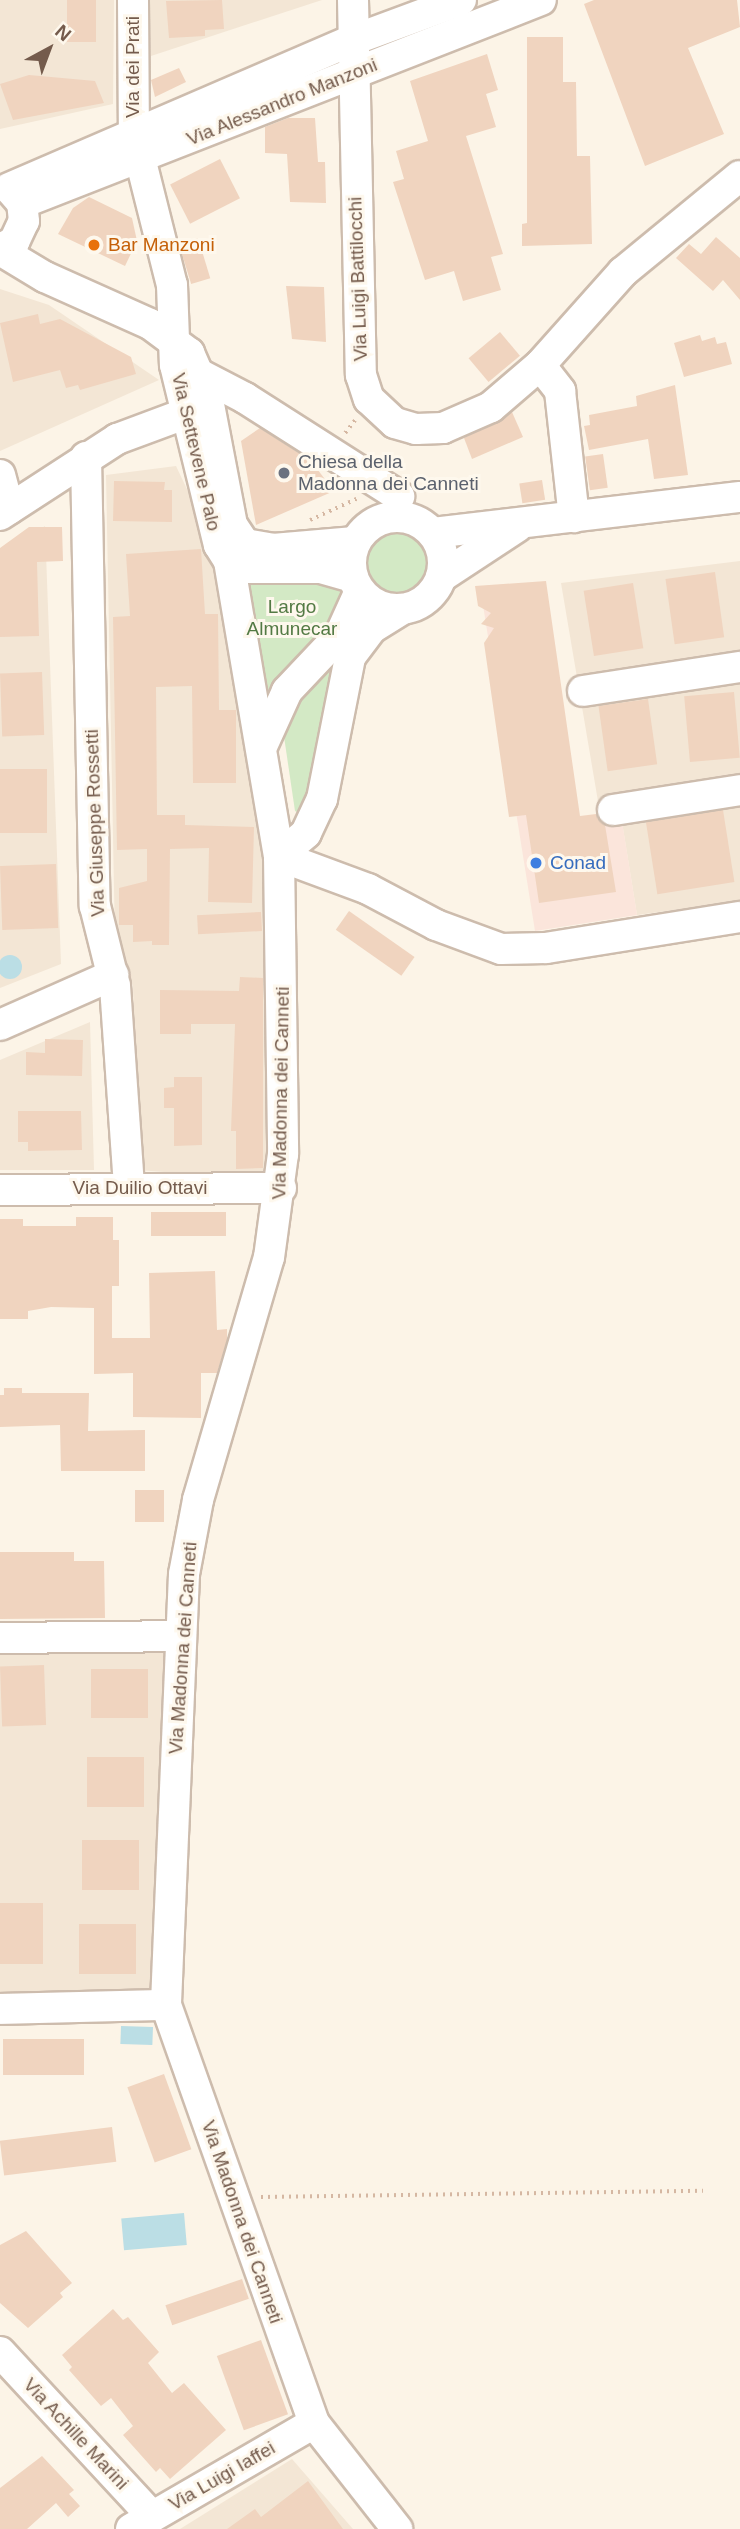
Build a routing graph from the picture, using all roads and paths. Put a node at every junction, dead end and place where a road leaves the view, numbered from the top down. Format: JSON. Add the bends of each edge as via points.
{"nodes":[{"id":1,"x":133,"y":0,"type":"edge"},
{"id":2,"x":353,"y":0,"type":"edge"},
{"id":3,"x":461,"y":0,"type":"edge"},
{"id":4,"x":541,"y":0,"type":"edge"},
{"id":5,"x":353,"y":40,"type":"junction"},
{"id":6,"x":352,"y":72,"type":"junction"},
{"id":7,"x":138,"y":147,"type":"junction"},
{"id":8,"x":740,"y":176,"type":"edge"},
{"id":9,"x":10,"y":192,"type":"edge"},
{"id":10,"x":5,"y":247,"type":"edge"},
{"id":11,"x":175,"y":340,"type":"junction"},
{"id":12,"x":540,"y":365,"type":"junction"},
{"id":13,"x":201,"y":375,"type":"junction"},
{"id":14,"x":369,"y":399,"type":"junction"},
{"id":15,"x":187,"y":413,"type":"junction"},
{"id":16,"x":330,"y":455,"type":"junction"},
{"id":17,"x":86,"y":457,"type":"junction"},
{"id":18,"x":0,"y":475,"type":"edge"},
{"id":19,"x":392,"y":492,"type":"joint"},
{"id":20,"x":740,"y":497,"type":"edge"},
{"id":21,"x":5,"y":512,"type":"edge"},
{"id":22,"x":574,"y":517,"type":"junction"},
{"id":23,"x":524,"y":523,"type":"junction"},
{"id":24,"x":433,"y":533,"type":"junction"},
{"id":25,"x":355,"y":542,"type":"junction"},
{"id":26,"x":304,"y":546,"type":"junction"},
{"id":27,"x":229,"y":561,"type":"junction"},
{"id":28,"x":441,"y":577,"type":"junction"},
{"id":29,"x":356,"y":584,"type":"junction"},
{"id":30,"x":402,"y":609,"type":"junction"},
{"id":31,"x":740,"y":667,"type":"edge"},
{"id":32,"x":583,"y":691,"type":"dead end"},
{"id":33,"x":263,"y":744,"type":"junction"},
{"id":34,"x":740,"y":790,"type":"edge"},
{"id":35,"x":613,"y":810,"type":"dead end"},
{"id":36,"x":279,"y":856,"type":"junction"},
{"id":37,"x":740,"y":917,"type":"edge"},
{"id":38,"x":113,"y":975,"type":"junction"},
{"id":39,"x":0,"y":1025,"type":"edge"},
{"id":40,"x":129,"y":1187,"type":"junction"},
{"id":41,"x":281,"y":1188,"type":"junction"},
{"id":42,"x":0,"y":1191,"type":"edge"},
{"id":43,"x":181,"y":1636,"type":"junction"},
{"id":44,"x":0,"y":1638,"type":"edge"},
{"id":45,"x":166,"y":2005,"type":"junction"},
{"id":46,"x":0,"y":2009,"type":"edge"},
{"id":47,"x":703,"y":2191,"type":"dead end"},
{"id":48,"x":234,"y":2198,"type":"junction"},
{"id":49,"x":0,"y":2352,"type":"edge"},
{"id":50,"x":314,"y":2423,"type":"junction"},
{"id":51,"x":141,"y":2522,"type":"edge"},
{"id":52,"x":397,"y":2529,"type":"edge"}],
"edges":[{"from":1,"to":7,"type":"street","name":"Via dei Prati"},
{"from":2,"to":5,"type":"street","name":"Via Luigi Battilocchi"},
{"from":3,"to":5,"type":"street","name":"Via Alessandro Manzoni"},
{"from":4,"to":6,"type":"street","name":"Via Alessandro Manzoni"},
{"from":5,"to":6,"type":"street","name":"Via Luigi Battilocchi"},
{"from":5,"to":7,"type":"street","name":"Via Alessandro Manzoni"},
{"from":6,"to":7,"type":"street","name":"Via Alessandro Manzoni"},
{"from":6,"to":14,"type":"street","name":"Via Luigi Battilocchi","via":[[360,357]]},
{"from":7,"to":9,"type":"street","name":"Via Alessandro Manzoni"},
{"from":7,"to":11,"type":"street","name":"Via dei Prati","via":[[174,295]]},
{"from":8,"to":12,"type":"street","via":[[624,272]]},
{"from":9,"to":10,"type":"street","via":[[24,221]]},
{"from":10,"to":11,"type":"street","name":"Via Settevene Palo","via":[[37,274],[133,314]]},
{"from":11,"to":13,"type":"street","name":"Via Settevene Palo"},
{"from":11,"to":15,"type":"street","name":"Via Settevene Palo","via":[[175,365]]},
{"from":12,"to":14,"type":"street","via":[[491,407],[443,428],[401,425]]},
{"from":12,"to":22,"type":"street","via":[[560,391]]},
{"from":13,"to":16,"type":"street","via":[[245,398]]},
{"from":13,"to":26,"type":"street","name":"Via Settevene Palo","via":[[235,533],[252,548]]},
{"from":14,"to":16,"type":"path"},
{"from":15,"to":17,"type":"street","via":[[134,431]]},
{"from":15,"to":27,"type":"street","name":"Via Settevene Palo","via":[[219,545]]},
{"from":16,"to":19,"type":"street"},
{"from":17,"to":21,"type":"street"},
{"from":17,"to":38,"type":"street","name":"Via Giuseppe Rossetti","via":[[95,906]]},
{"from":18,"to":21,"type":"street"},
{"from":19,"to":26,"type":"path","via":[[364,492],[346,506],[310,519]]},
{"from":20,"to":22,"type":"street"},
{"from":22,"to":23,"type":"street"},
{"from":23,"to":24,"type":"street"},
{"from":23,"to":28,"type":"street"},
{"from":24,"to":25,"type":"street","via":[[413,519],[395,516],[374,522]]},
{"from":24,"to":28,"type":"street","via":[[442,552]]},
{"from":25,"to":26,"type":"street","name":"Via Settevene Palo"},
{"from":25,"to":29,"type":"street","via":[[351,557]]},
{"from":27,"to":29,"type":"street","via":[[252,569],[321,568]]},
{"from":27,"to":33,"type":"street","name":"Via Madonna dei Canneti"},
{"from":28,"to":30,"type":"street","via":[[428,597]]},
{"from":29,"to":30,"type":"street","via":[[383,607]]},
{"from":29,"to":33,"type":"street","via":[[340,635],[287,691]]},
{"from":30,"to":36,"type":"street","via":[[372,628],[351,657],[322,799],[306,833]]},
{"from":31,"to":32,"type":"street"},
{"from":33,"to":36,"type":"street","name":"Via Madonna dei Canneti"},
{"from":34,"to":35,"type":"street"},
{"from":36,"to":37,"type":"street","via":[[359,885],[460,936],[501,949],[537,949]]},
{"from":36,"to":41,"type":"street","name":"Via Madonna dei Canneti","via":[[284,1016]]},
{"from":38,"to":39,"type":"street"},
{"from":38,"to":40,"type":"street","name":"Via Giuseppe Rossetti"},
{"from":40,"to":41,"type":"street","name":"Via Duilio Ottavi"},
{"from":40,"to":42,"type":"street","name":"Via Duilio Ottavi"},
{"from":41,"to":43,"type":"street","name":"Via Madonna dei Canneti","via":[[269,1257],[194,1520]]},
{"from":43,"to":44,"type":"street"},
{"from":43,"to":45,"type":"street","name":"Via Madonna dei Canneti"},
{"from":45,"to":46,"type":"street"},
{"from":45,"to":48,"type":"street","name":"Via Madonna dei Canneti"},
{"from":47,"to":48,"type":"path"},
{"from":48,"to":50,"type":"street","name":"Via Madonna dei Canneti"},
{"from":49,"to":51,"type":"street","name":"Via Achille Marini"},
{"from":50,"to":51,"type":"street","name":"Via Luigi Iaffei"},
{"from":50,"to":52,"type":"street","name":"Via Madonna dei Canneti"}]}
